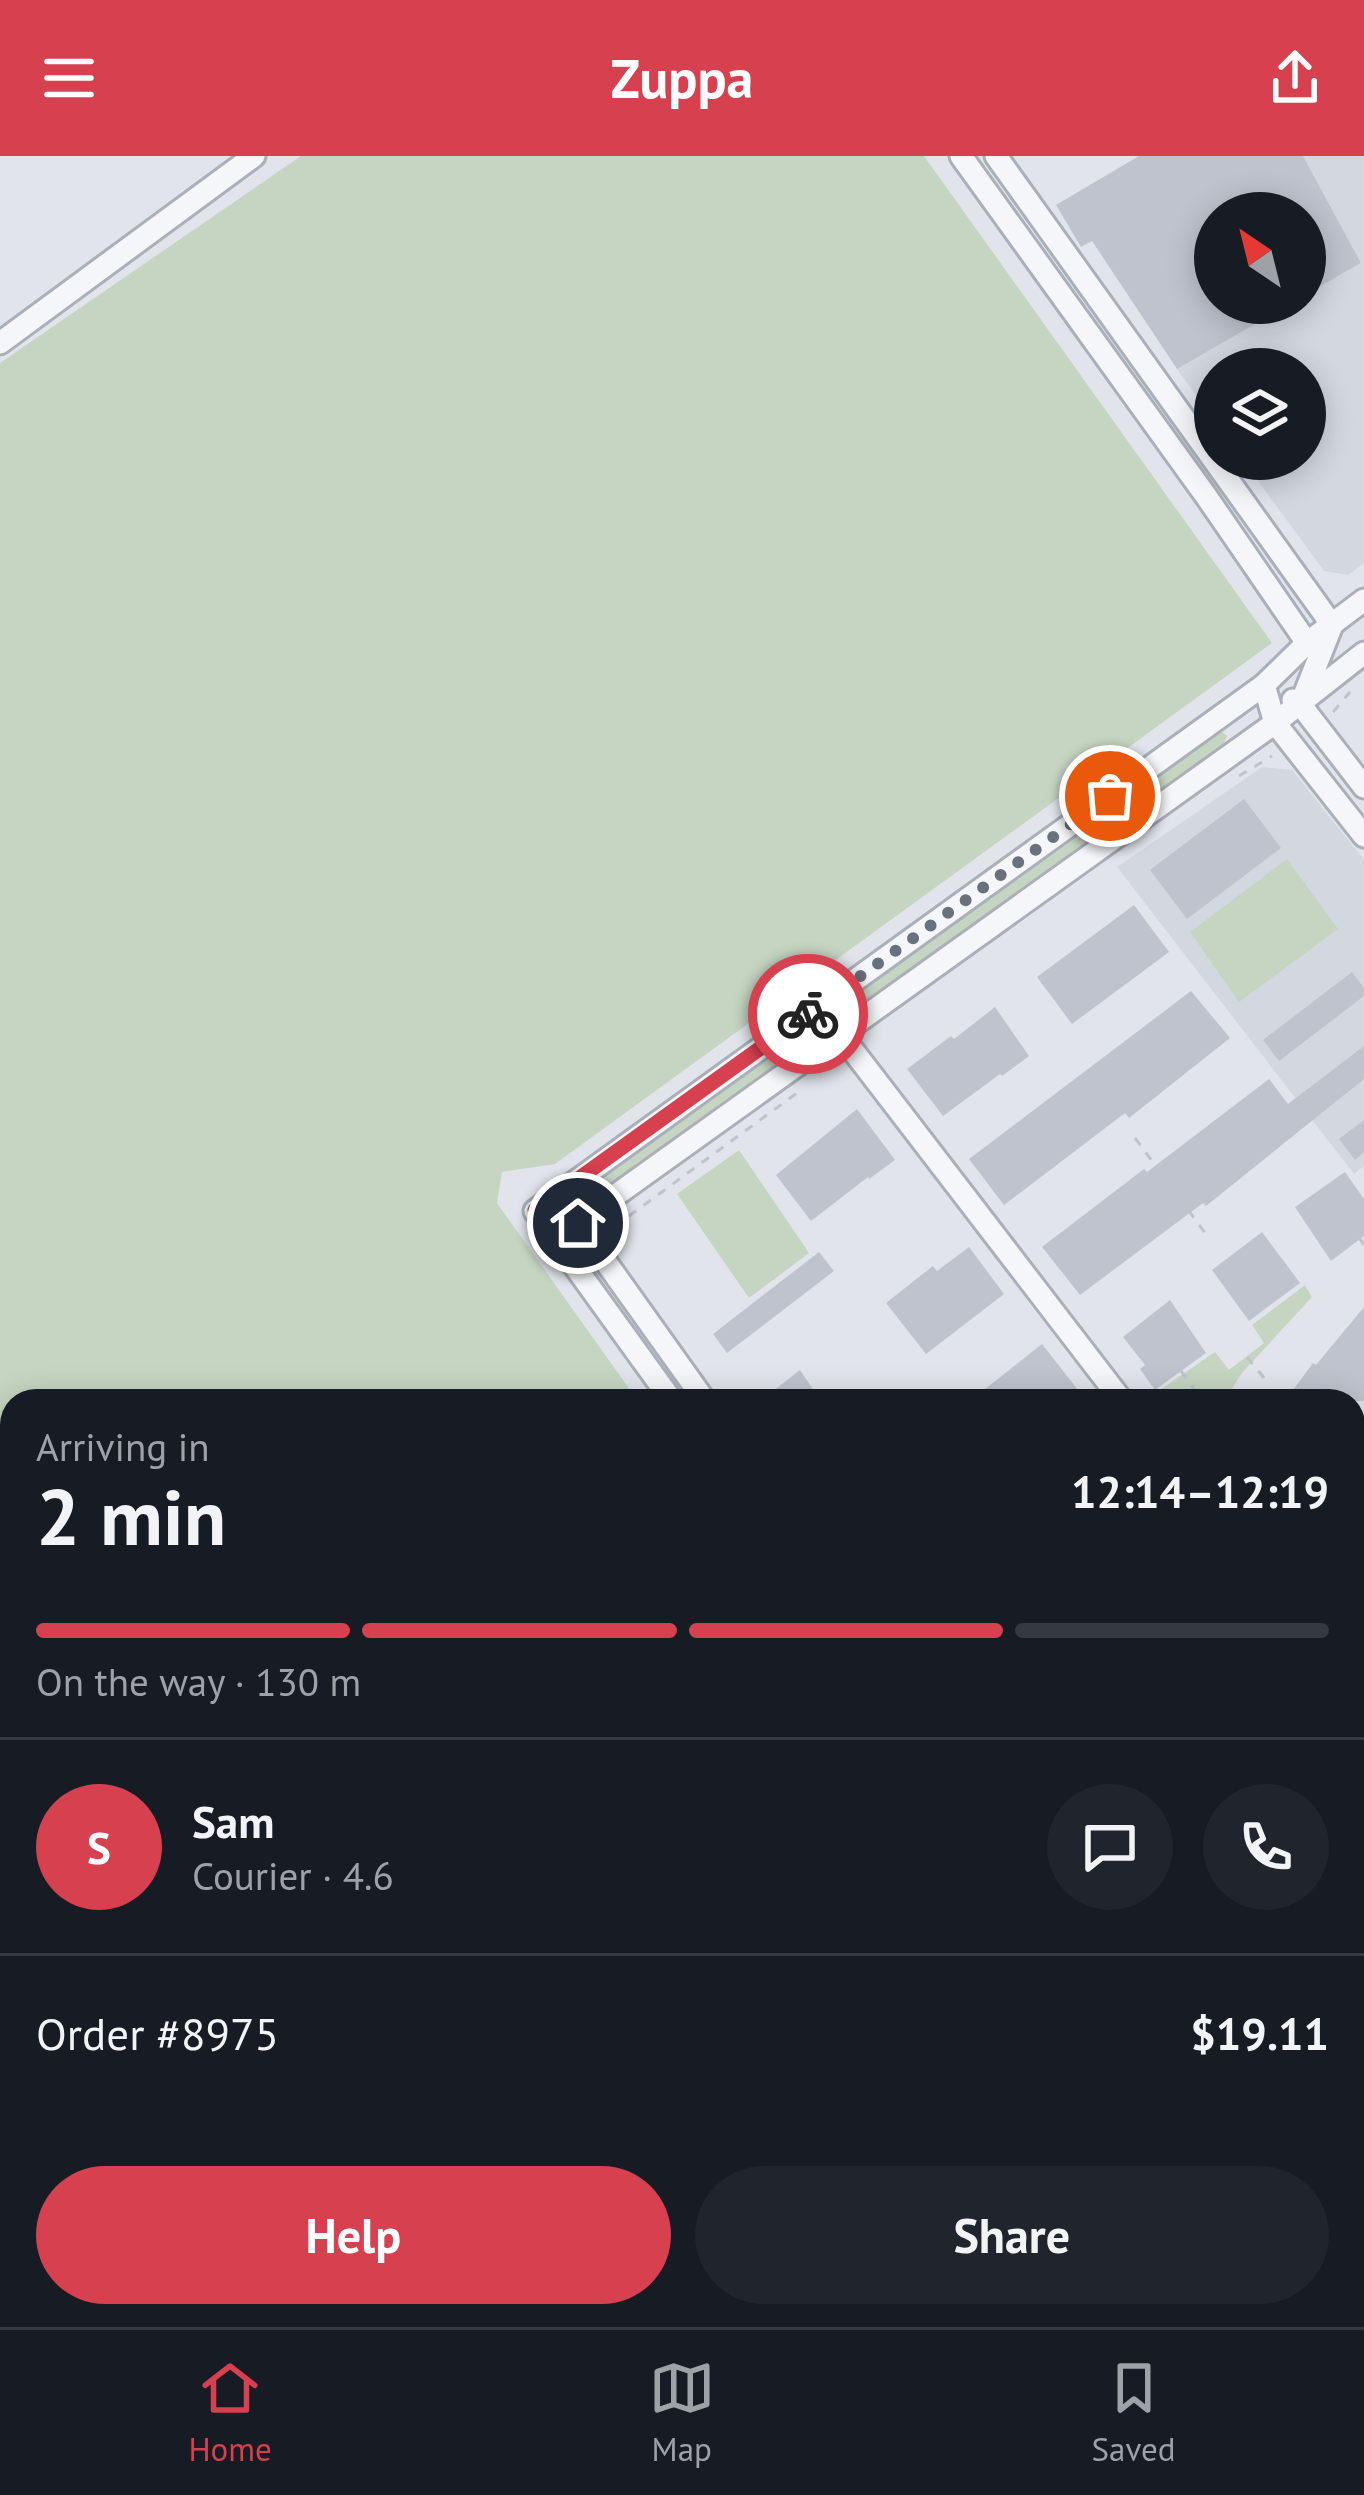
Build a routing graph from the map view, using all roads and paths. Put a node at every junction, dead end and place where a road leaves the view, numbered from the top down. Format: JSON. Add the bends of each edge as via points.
{"nodes":[{"id":1,"x":254,"y":156,"type":"edge"},
{"id":2,"x":961,"y":156,"type":"edge"},
{"id":3,"x":996,"y":156,"type":"edge"},
{"id":4,"x":0,"y":343,"type":"edge"},
{"id":5,"x":1364,"y":600,"type":"edge"},
{"id":6,"x":1332,"y":625,"type":"junction"},
{"id":7,"x":1307,"y":643,"type":"junction"},
{"id":8,"x":1364,"y":653,"type":"edge"},
{"id":9,"x":1264,"y":685,"type":"junction"},
{"id":10,"x":1300,"y":704,"type":"junction"},
{"id":11,"x":1275,"y":723,"type":"junction"},
{"id":12,"x":1364,"y":787,"type":"edge"},
{"id":13,"x":1364,"y":836,"type":"edge"},
{"id":14,"x":841,"y":1035,"type":"junction"},
{"id":15,"x":1135,"y":1138,"type":"dead end"},
{"id":16,"x":578,"y":1223,"type":"junction"},
{"id":17,"x":1208,"y":1237,"type":"dead end"},
{"id":18,"x":556,"y":1238,"type":"junction"},
{"id":19,"x":1364,"y":1354,"type":"edge"},
{"id":20,"x":1247,"y":1357,"type":"dead end"},
{"id":21,"x":1181,"y":1371,"type":"dead end"},
{"id":22,"x":1268,"y":1383,"type":"dead end"},
{"id":23,"x":663,"y":1389,"type":"edge"},
{"id":24,"x":696,"y":1389,"type":"edge"},
{"id":25,"x":1113,"y":1389,"type":"edge"},
{"id":26,"x":1194,"y":1389,"type":"edge"},
{"id":27,"x":1335,"y":1389,"type":"edge"}],
"edges":[{"from":1,"to":4,"type":"street"},
{"from":2,"to":7,"type":"street"},
{"from":3,"to":6,"type":"street"},
{"from":5,"to":6,"type":"street"},
{"from":6,"to":7,"type":"street"},
{"from":6,"to":10,"type":"street"},
{"from":7,"to":9,"type":"street"},
{"from":8,"to":10,"type":"street"},
{"from":9,"to":10,"type":"street"},
{"from":9,"to":11,"type":"street"},
{"from":9,"to":18,"type":"street","via":[[535,1210]]},
{"from":10,"to":11,"type":"street"},
{"from":10,"to":12,"type":"street"},
{"from":11,"to":13,"type":"street"},
{"from":11,"to":14,"type":"street"},
{"from":14,"to":16,"type":"street"},
{"from":14,"to":25,"type":"street"},
{"from":15,"to":17,"type":"path"},
{"from":16,"to":18,"type":"street"},
{"from":16,"to":24,"type":"street"},
{"from":18,"to":23,"type":"street"},
{"from":19,"to":27,"type":"path"},
{"from":20,"to":22,"type":"path"},
{"from":21,"to":26,"type":"path"}]}
